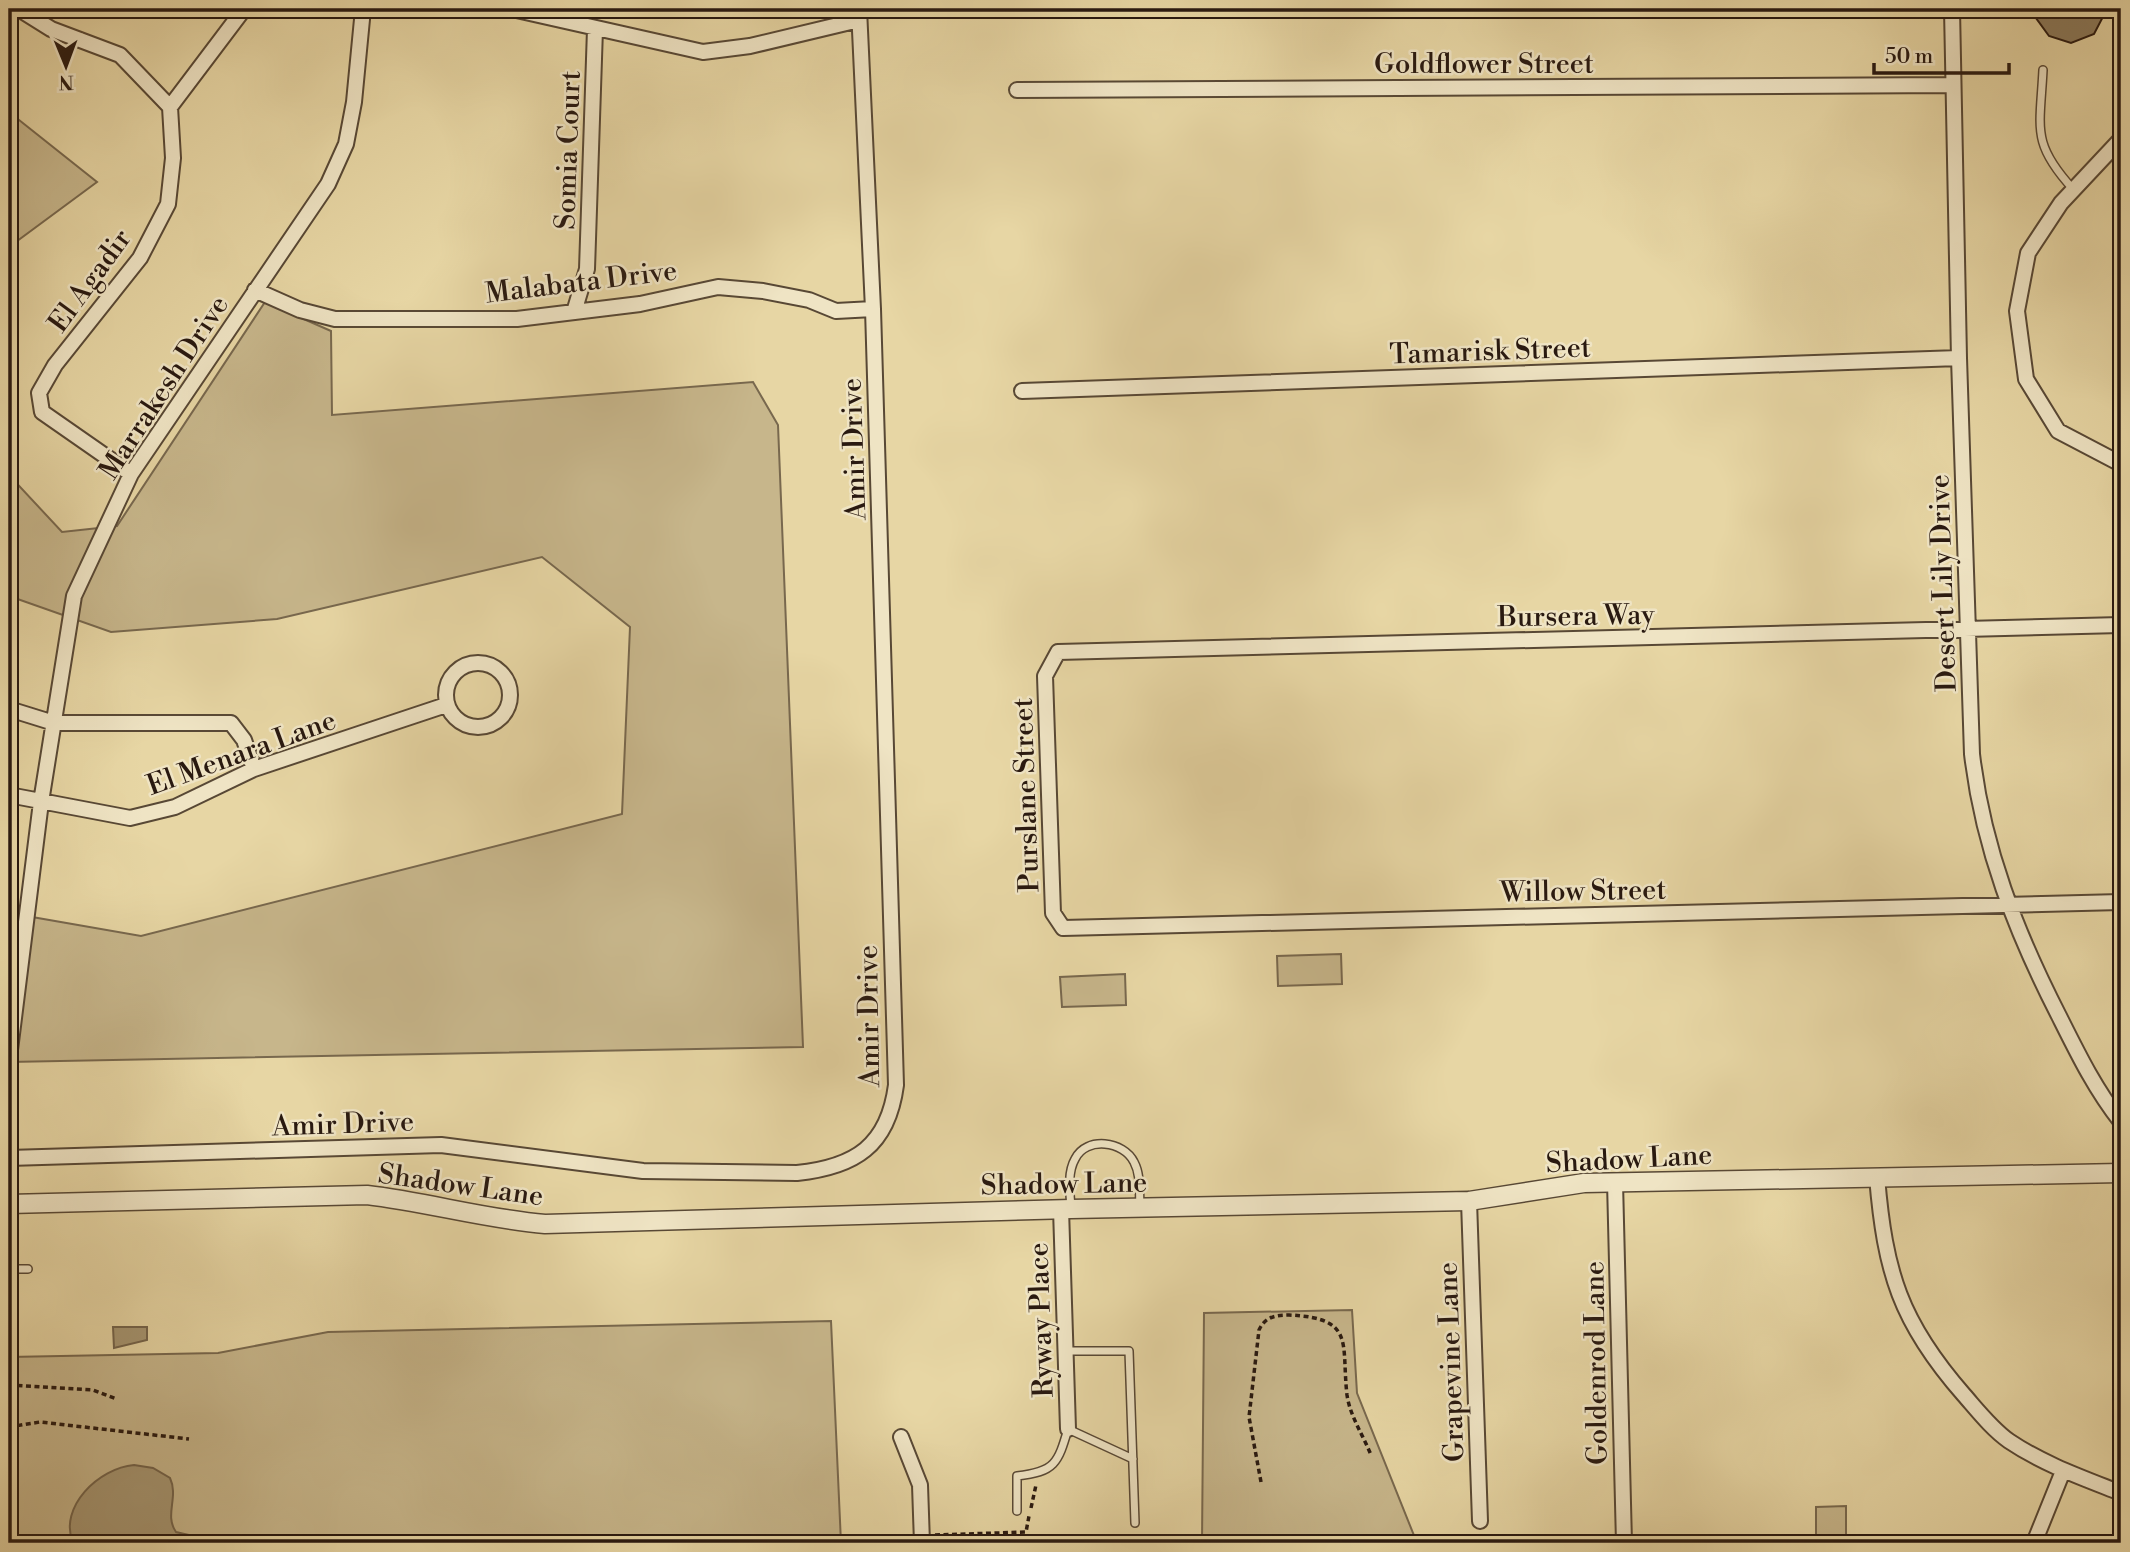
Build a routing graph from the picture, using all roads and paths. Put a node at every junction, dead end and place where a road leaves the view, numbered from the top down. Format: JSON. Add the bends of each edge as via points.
{"nodes":[{"id":1,"x":19,"y":9,"type":"edge"},
{"id":2,"x":244,"y":9,"type":"edge"},
{"id":3,"x":363,"y":9,"type":"edge"},
{"id":4,"x":512,"y":9,"type":"edge"},
{"id":5,"x":1952,"y":9,"type":"edge"},
{"id":6,"x":859,"y":15,"type":"edge"},
{"id":7,"x":596,"y":29,"type":"junction"},
{"id":8,"x":2043,"y":70,"type":"dead end"},
{"id":9,"x":1952,"y":85,"type":"junction"},
{"id":10,"x":1017,"y":90,"type":"dead end"},
{"id":11,"x":170,"y":107,"type":"junction"},
{"id":12,"x":2121,"y":139,"type":"edge"},
{"id":13,"x":2074,"y":189,"type":"junction"},
{"id":14,"x":255,"y":290,"type":"junction"},
{"id":15,"x":873,"y":309,"type":"junction"},
{"id":16,"x":574,"y":312,"type":"junction"},
{"id":17,"x":1959,"y":358,"type":"junction"},
{"id":18,"x":1022,"y":391,"type":"dead end"},
{"id":19,"x":2121,"y":464,"type":"edge"},
{"id":20,"x":131,"y":474,"type":"junction"},
{"id":21,"x":2121,"y":625,"type":"edge"},
{"id":22,"x":1969,"y":629,"type":"junction"},
{"id":23,"x":1045,"y":676,"type":"joint"},
{"id":24,"x":446,"y":705,"type":"junction"},
{"id":25,"x":9,"y":709,"type":"edge"},
{"id":26,"x":54,"y":723,"type":"junction"},
{"id":27,"x":254,"y":769,"type":"junction"},
{"id":28,"x":9,"y":795,"type":"edge"},
{"id":29,"x":41,"y":802,"type":"junction"},
{"id":30,"x":2121,"y":902,"type":"edge"},
{"id":31,"x":2006,"y":904,"type":"junction"},
{"id":32,"x":1053,"y":913,"type":"joint"},
{"id":33,"x":9,"y":1058,"type":"edge"},
{"id":34,"x":2121,"y":1122,"type":"edge"},
{"id":35,"x":9,"y":1158,"type":"edge"},
{"id":36,"x":2121,"y":1173,"type":"edge"},
{"id":37,"x":1877,"y":1177,"type":"junction"},
{"id":38,"x":1615,"y":1182,"type":"junction"},
{"id":39,"x":1469,"y":1201,"type":"junction"},
{"id":40,"x":9,"y":1204,"type":"edge"},
{"id":41,"x":1140,"y":1208,"type":"junction"},
{"id":42,"x":1066,"y":1209,"type":"junction"},
{"id":43,"x":9,"y":1269,"type":"edge"},
{"id":44,"x":28,"y":1269,"type":"dead end"},
{"id":45,"x":1066,"y":1351,"type":"junction"},
{"id":46,"x":9,"y":1385,"type":"edge"},
{"id":47,"x":117,"y":1399,"type":"dead end"},
{"id":48,"x":9,"y":1427,"type":"edge"},
{"id":49,"x":1068,"y":1429,"type":"junction"},
{"id":50,"x":901,"y":1437,"type":"dead end"},
{"id":51,"x":189,"y":1439,"type":"dead end"},
{"id":52,"x":1371,"y":1455,"type":"dead end"},
{"id":53,"x":1133,"y":1459,"type":"junction"},
{"id":54,"x":2063,"y":1471,"type":"junction"},
{"id":55,"x":1038,"y":1472,"type":"junction"},
{"id":56,"x":1261,"y":1482,"type":"dead end"},
{"id":57,"x":2121,"y":1493,"type":"edge"},
{"id":58,"x":1017,"y":1511,"type":"dead end"},
{"id":59,"x":1480,"y":1521,"type":"dead end"},
{"id":60,"x":1135,"y":1522,"type":"dead end"},
{"id":61,"x":922,"y":1539,"type":"edge"},
{"id":62,"x":1624,"y":1543,"type":"edge"},
{"id":63,"x":2034,"y":1543,"type":"edge"}],
"edges":[{"from":1,"to":11,"type":"street","via":[[51,29],[120,55]]},
{"from":2,"to":11,"type":"street"},
{"from":3,"to":14,"type":"street","name":"Marrakesh Drive","via":[[346,144],[328,184]]},
{"from":4,"to":7,"type":"street"},
{"from":5,"to":9,"type":"street","name":"Desert Lily Drive"},
{"from":6,"to":7,"type":"street","via":[[750,46],[703,52]]},
{"from":6,"to":15,"type":"street","name":"Amir Drive"},
{"from":7,"to":16,"type":"street","name":"Somia Court","via":[[587,269]]},
{"from":8,"to":13,"type":"lane","via":[[2040,134],[2049,162]]},
{"from":9,"to":10,"type":"street","name":"Goldflower Street"},
{"from":9,"to":17,"type":"street","name":"Desert Lily Drive"},
{"from":11,"to":20,"type":"street","name":"El Agadir","via":[[173,158],[168,204],[140,258],[55,365],[39,393],[42,412]]},
{"from":12,"to":13,"type":"street"},
{"from":13,"to":19,"type":"street","via":[[2028,253],[2017,311],[2026,379],[2058,431]]},
{"from":14,"to":16,"type":"street","name":"Malabata Drive","via":[[300,310],[335,318],[517,319]]},
{"from":14,"to":20,"type":"street","name":"Marrakesh Drive"},
{"from":15,"to":16,"type":"street","name":"Malabata Drive","via":[[836,311],[809,300],[718,287]]},
{"from":15,"to":35,"type":"street","name":"Amir Drive","via":[[896,1085],[889,1118],[866,1150],[838,1166],[797,1173],[643,1171],[440,1145]]},
{"from":17,"to":18,"type":"street","name":"Tamarisk Street"},
{"from":17,"to":22,"type":"street","name":"Desert Lily Drive"},
{"from":20,"to":26,"type":"street","name":"Marrakesh Drive","via":[[74,596]]},
{"from":21,"to":22,"type":"street","name":"Bursera Way"},
{"from":22,"to":23,"type":"street","name":"Bursera Way","via":[[1058,652]]},
{"from":22,"to":31,"type":"street","name":"Desert Lily Drive","via":[[1976,790]]},
{"from":23,"to":32,"type":"street","name":"Purslane Street"},
{"from":24,"to":24,"type":"street","via":[[460,723],[488,726],[510,702],[508,684],[494,667],[465,665],[449,680]]},
{"from":24,"to":27,"type":"street","name":"El Menara Lane"},
{"from":25,"to":26,"type":"street"},
{"from":26,"to":27,"type":"street","via":[[231,723],[244,740]]},
{"from":26,"to":29,"type":"street","name":"Marrakesh Drive"},
{"from":27,"to":29,"type":"street","name":"El Menara Lane","via":[[175,807],[130,818]]},
{"from":28,"to":29,"type":"street","name":"El Menara Lane"},
{"from":29,"to":33,"type":"street","name":"Marrakesh Drive"},
{"from":30,"to":31,"type":"street","name":"Willow Street"},
{"from":31,"to":32,"type":"street","name":"Willow Street","via":[[1063,928]]},
{"from":31,"to":34,"type":"street","name":"Desert Lily Drive","via":[[2096,1090]]},
{"from":36,"to":37,"type":"street","name":"Shadow Lane"},
{"from":37,"to":38,"type":"street","name":"Shadow Lane"},
{"from":37,"to":54,"type":"street","via":[[1882,1239],[1901,1304],[1934,1360],[2008,1440]]},
{"from":38,"to":39,"type":"street","name":"Shadow Lane","via":[[1551,1186]]},
{"from":38,"to":62,"type":"street","name":"Goldenrod Lane"},
{"from":39,"to":41,"type":"street","name":"Shadow Lane"},
{"from":39,"to":59,"type":"street","name":"Grapevine Lane"},
{"from":40,"to":42,"type":"street","name":"Shadow Lane","via":[[367,1195],[545,1224]]},
{"from":41,"to":42,"type":"street","name":"Shadow Lane"},
{"from":41,"to":42,"type":"lane","via":[[1138,1170],[1133,1160],[1116,1146],[1093,1144],[1075,1158]]},
{"from":42,"to":45,"type":"street","name":"Ryway Place"},
{"from":43,"to":44,"type":"lane"},
{"from":45,"to":49,"type":"street","name":"Ryway Place"},
{"from":45,"to":53,"type":"lane","via":[[1129,1351]]},
{"from":46,"to":47,"type":"path","via":[[93,1390]]},
{"from":48,"to":51,"type":"path","via":[[40,1422]]},
{"from":49,"to":53,"type":"lane"},
{"from":49,"to":55,"type":"lane","via":[[1059,1459]]},
{"from":50,"to":61,"type":"street","via":[[920,1485]]},
{"from":52,"to":56,"type":"path","via":[[1350,1408],[1345,1348],[1334,1326],[1316,1316],[1270,1317],[1259,1330],[1249,1417]]},
{"from":53,"to":60,"type":"lane"},
{"from":54,"to":57,"type":"street"},
{"from":54,"to":63,"type":"street"},
{"from":55,"to":58,"type":"lane","via":[[1017,1476]]},
{"from":55,"to":61,"type":"path","via":[[1027,1532]]}]}
